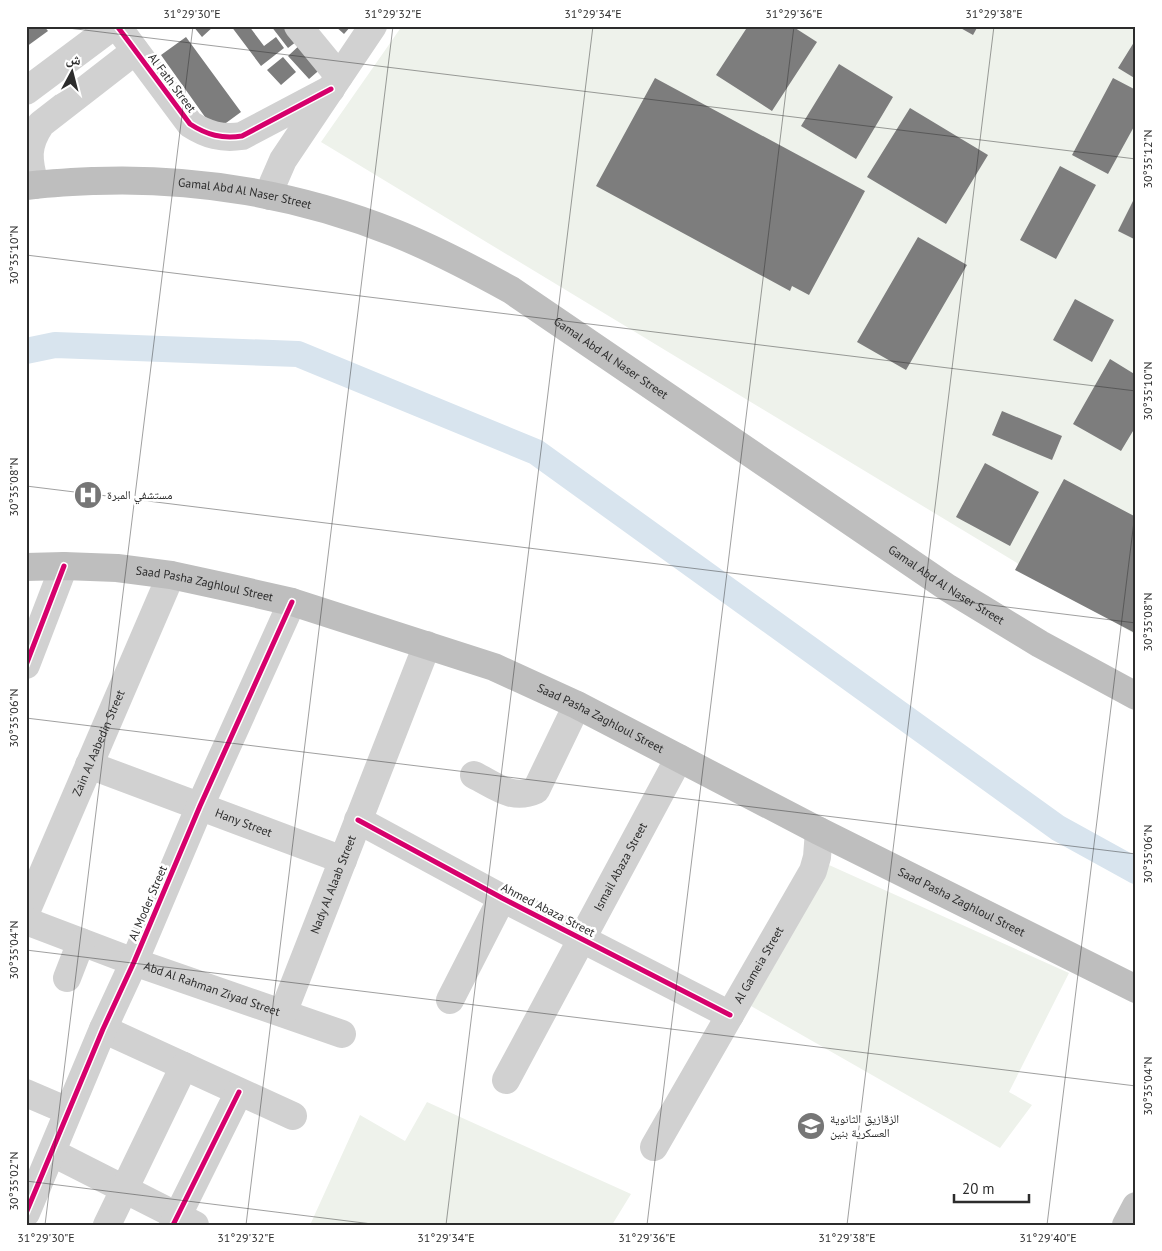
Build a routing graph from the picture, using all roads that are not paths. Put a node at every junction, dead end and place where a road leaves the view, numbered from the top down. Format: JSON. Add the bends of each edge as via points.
{"nodes":[{"id":1,"x":113,"y":26,"type":"edge"},
{"id":2,"x":117,"y":26,"type":"edge"},
{"id":3,"x":298,"y":26,"type":"edge"},
{"id":4,"x":373,"y":26,"type":"edge"},
{"id":5,"x":136,"y":51,"type":"junction"},
{"id":6,"x":335,"y":83,"type":"junction"},
{"id":7,"x":26,"y":91,"type":"edge"},
{"id":8,"x":30,"y":186,"type":"edge"},
{"id":9,"x":270,"y":196,"type":"junction"},
{"id":10,"x":64,"y":566,"type":"junction"},
{"id":11,"x":26,"y":567,"type":"edge"},
{"id":12,"x":171,"y":575,"type":"junction"},
{"id":13,"x":292,"y":602,"type":"junction"},
{"id":14,"x":427,"y":645,"type":"junction"},
{"id":15,"x":26,"y":665,"type":"edge"},
{"id":16,"x":1135,"y":695,"type":"edge"},
{"id":17,"x":578,"y":705,"type":"junction"},
{"id":18,"x":679,"y":758,"type":"junction"},
{"id":19,"x":89,"y":764,"type":"junction"},
{"id":20,"x":474,"y":776,"type":"dead end"},
{"id":21,"x":200,"y":806,"type":"junction"},
{"id":22,"x":358,"y":820,"type":"junction"},
{"id":23,"x":818,"y":831,"type":"junction"},
{"id":24,"x":343,"y":860,"type":"junction"},
{"id":25,"x":502,"y":898,"type":"junction"},
{"id":26,"x":26,"y":912,"type":"edge"},
{"id":27,"x":26,"y":921,"type":"edge"},
{"id":28,"x":582,"y":939,"type":"junction"},
{"id":29,"x":81,"y":942,"type":"junction"},
{"id":30,"x":134,"y":962,"type":"junction"},
{"id":31,"x":1099,"y":970,"type":"junction"},
{"id":32,"x":1136,"y":974,"type":"edge"},
{"id":33,"x":68,"y":978,"type":"dead end"},
{"id":34,"x":1136,"y":989,"type":"edge"},
{"id":35,"x":450,"y":1000,"type":"dead end"},
{"id":36,"x":283,"y":1014,"type":"junction"},
{"id":37,"x":730,"y":1015,"type":"junction"},
{"id":38,"x":103,"y":1029,"type":"junction"},
{"id":39,"x":342,"y":1034,"type":"dead end"},
{"id":40,"x":184,"y":1066,"type":"junction"},
{"id":41,"x":506,"y":1080,"type":"dead end"},
{"id":42,"x":239,"y":1092,"type":"junction"},
{"id":43,"x":26,"y":1093,"type":"edge"},
{"id":44,"x":68,"y":1111,"type":"junction"},
{"id":45,"x":292,"y":1116,"type":"dead end"},
{"id":46,"x":654,"y":1147,"type":"dead end"},
{"id":47,"x":52,"y":1153,"type":"junction"},
{"id":48,"x":124,"y":1189,"type":"junction"},
{"id":49,"x":1136,"y":1206,"type":"edge"},
{"id":50,"x":26,"y":1213,"type":"edge"},
{"id":51,"x":182,"y":1222,"type":"edge"},
{"id":52,"x":107,"y":1225,"type":"edge"},
{"id":53,"x":1126,"y":1225,"type":"edge"}],
"edges":[{"from":1,"to":7,"type":"street"},
{"from":2,"to":5,"type":"street","name":"Al Fath Street"},
{"from":3,"to":6,"type":"street"},
{"from":4,"to":6,"type":"street"},
{"from":5,"to":6,"type":"street","name":"Al Fath Street","via":[[190,124],[214,136],[242,136]]},
{"from":5,"to":8,"type":"street","via":[[41,124],[32,139]]},
{"from":6,"to":9,"type":"street","via":[[283,160]]},
{"from":8,"to":9,"type":"highway","name":"Gamal Abd Al Naser Street","via":[[153,181]]},
{"from":9,"to":16,"type":"highway","name":"Gamal Abd Al Naser Street","via":[[333,212],[394,233],[454,259],[510,290],[948,588],[1040,644]]},
{"from":10,"to":11,"type":"highway","name":"Saad Pasha Zaghloul Street"},
{"from":10,"to":12,"type":"highway","name":"Saad Pasha Zaghloul Street"},
{"from":10,"to":15,"type":"street"},
{"from":12,"to":13,"type":"highway","name":"Saad Pasha Zaghloul Street"},
{"from":12,"to":19,"type":"street","name":"Zain Al Aabedin Street"},
{"from":13,"to":14,"type":"highway","name":"Saad Pasha Zaghloul Street"},
{"from":13,"to":21,"type":"street","name":"Al Moder Street"},
{"from":14,"to":17,"type":"highway","name":"Saad Pasha Zaghloul Street","via":[[494,667]]},
{"from":14,"to":22,"type":"street","name":"Nady Al Alaab Street"},
{"from":17,"to":18,"type":"highway","name":"Saad Pasha Zaghloul Street"},
{"from":17,"to":20,"type":"street","via":[[536,790],[512,794]]},
{"from":18,"to":23,"type":"highway","name":"Saad Pasha Zaghloul Street"},
{"from":18,"to":28,"type":"street","name":"Ismail Abaza Street"},
{"from":19,"to":21,"type":"street","name":"Hany Street"},
{"from":19,"to":26,"type":"street","name":"Zain Al Aabedin Street"},
{"from":21,"to":24,"type":"street","name":"Hany Street"},
{"from":21,"to":30,"type":"street","name":"Al Moder Street"},
{"from":22,"to":24,"type":"street","name":"Nady Al Alaab Street"},
{"from":22,"to":25,"type":"street","name":"Ahmed Abaza Street"},
{"from":23,"to":31,"type":"highway","name":"Saad Pasha Zaghloul Street"},
{"from":23,"to":37,"type":"street","name":"Al Gameia Street","via":[[813,871]]},
{"from":24,"to":36,"type":"street","name":"Nady Al Alaab Street"},
{"from":25,"to":28,"type":"street","name":"Ahmed Abaza Street"},
{"from":25,"to":35,"type":"street"},
{"from":27,"to":29,"type":"street","name":"Abd Al Rahman Ziyad Street"},
{"from":28,"to":37,"type":"street","name":"Ahmed Abaza Street"},
{"from":28,"to":41,"type":"street","name":"Ismail Abaza Street"},
{"from":29,"to":30,"type":"street","name":"Abd Al Rahman Ziyad Street"},
{"from":29,"to":33,"type":"street"},
{"from":30,"to":36,"type":"street","name":"Abd Al Rahman Ziyad Street"},
{"from":30,"to":38,"type":"street","name":"Al Moder Street"},
{"from":31,"to":32,"type":"highway"},
{"from":31,"to":34,"type":"highway","name":"Saad Pasha Zaghloul Street"},
{"from":36,"to":39,"type":"street","name":"Abd Al Rahman Ziyad Street"},
{"from":37,"to":46,"type":"street","name":"Al Gameia Street"},
{"from":38,"to":40,"type":"street"},
{"from":38,"to":44,"type":"street","name":"Al Moder Street"},
{"from":40,"to":42,"type":"street"},
{"from":40,"to":48,"type":"street"},
{"from":42,"to":45,"type":"street"},
{"from":42,"to":51,"type":"street"},
{"from":43,"to":44,"type":"street"},
{"from":44,"to":47,"type":"street","name":"Al Moder Street"},
{"from":47,"to":48,"type":"street"},
{"from":47,"to":50,"type":"street","name":"Al Moder Street"},
{"from":48,"to":51,"type":"street"},
{"from":48,"to":52,"type":"street"},
{"from":49,"to":53,"type":"main road"}]}
